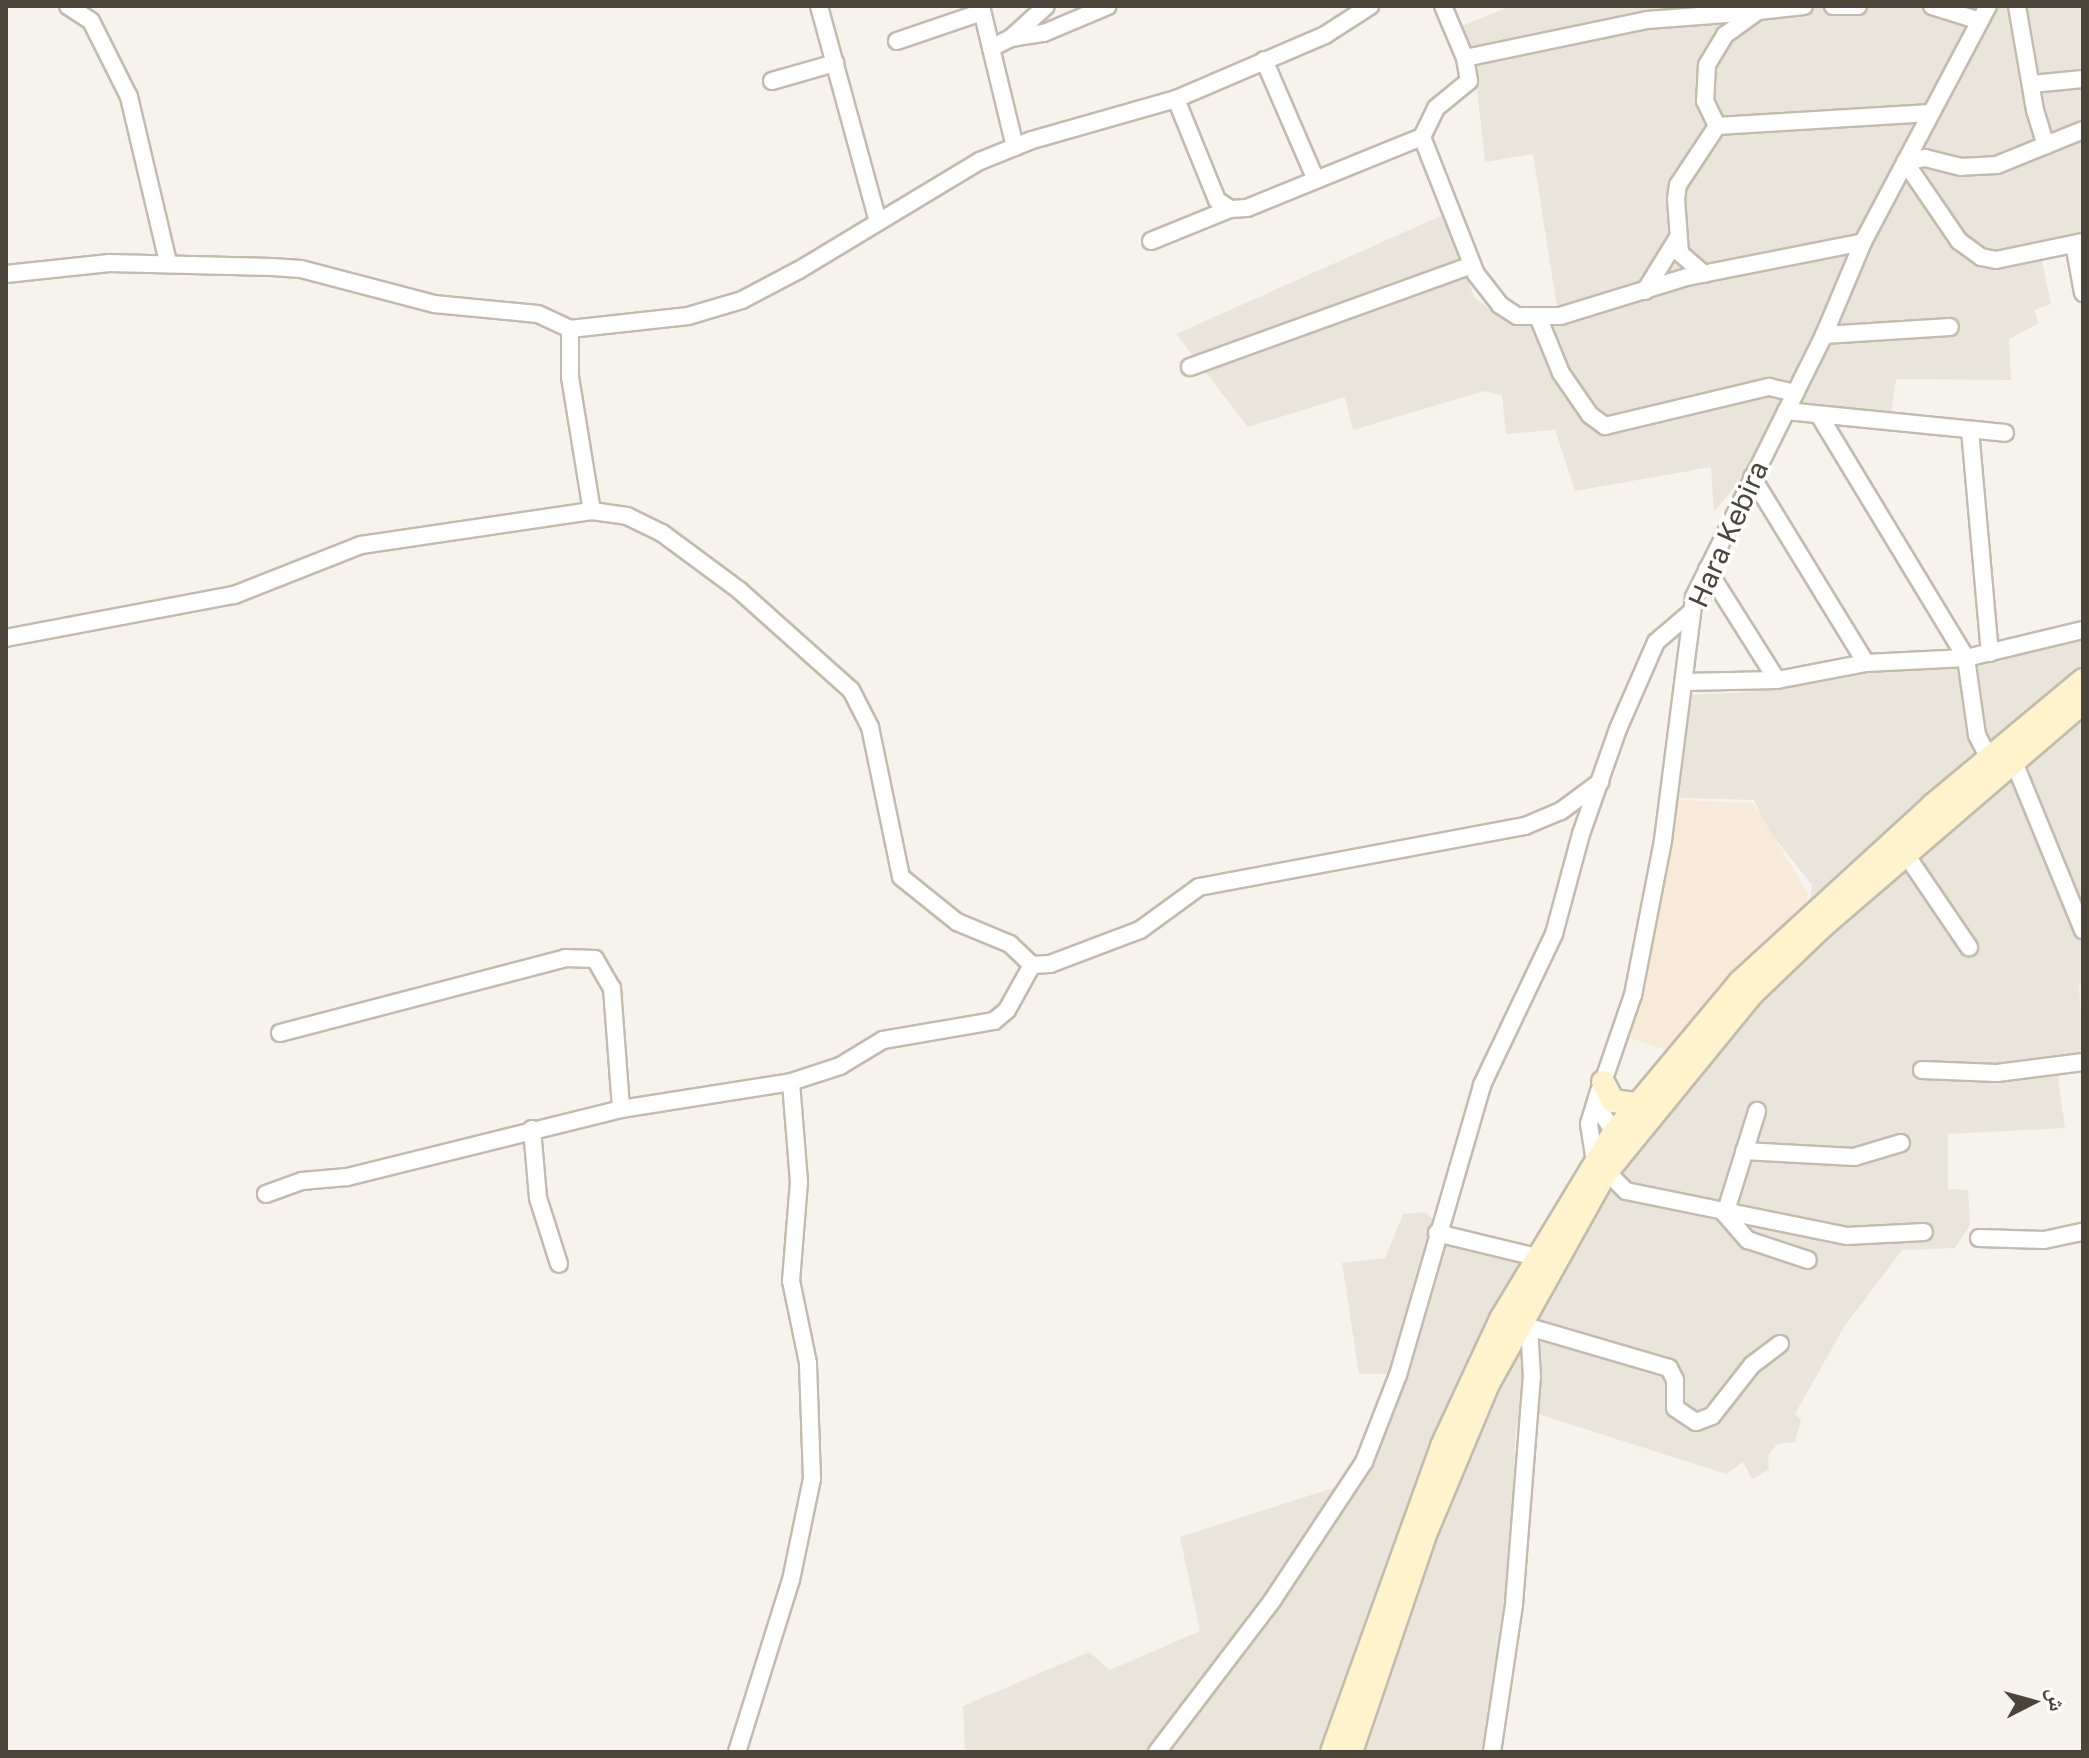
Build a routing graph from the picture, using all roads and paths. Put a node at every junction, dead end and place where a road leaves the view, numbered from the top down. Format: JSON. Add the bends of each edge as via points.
{"nodes":[{"id":1,"x":68,"y":6,"type":"edge"},
{"id":2,"x":819,"y":6,"type":"edge"},
{"id":3,"x":1046,"y":6,"type":"edge"},
{"id":4,"x":1108,"y":6,"type":"edge"},
{"id":5,"x":1370,"y":6,"type":"edge"},
{"id":6,"x":1443,"y":6,"type":"edge"},
{"id":7,"x":1804,"y":6,"type":"edge"},
{"id":8,"x":1833,"y":6,"type":"edge"},
{"id":9,"x":1858,"y":6,"type":"edge"},
{"id":10,"x":1932,"y":6,"type":"edge"},
{"id":11,"x":2017,"y":6,"type":"edge"},
{"id":12,"x":981,"y":9,"type":"edge"},
{"id":13,"x":1758,"y":11,"type":"junction"},
{"id":14,"x":1984,"y":13,"type":"edge"},
{"id":15,"x":1011,"y":38,"type":"junction"},
{"id":16,"x":897,"y":41,"type":"dead end"},
{"id":17,"x":991,"y":48,"type":"junction"},
{"id":18,"x":1465,"y":58,"type":"junction"},
{"id":19,"x":1264,"y":60,"type":"junction"},
{"id":20,"x":835,"y":63,"type":"junction"},
{"id":21,"x":2083,"y":79,"type":"edge"},
{"id":22,"x":772,"y":81,"type":"dead end"},
{"id":23,"x":2032,"y":84,"type":"junction"},
{"id":24,"x":1176,"y":99,"type":"junction"},
{"id":25,"x":1931,"y":113,"type":"junction"},
{"id":26,"x":1717,"y":126,"type":"junction"},
{"id":27,"x":2083,"y":130,"type":"edge"},
{"id":28,"x":1422,"y":137,"type":"junction"},
{"id":29,"x":2046,"y":145,"type":"junction"},
{"id":30,"x":1015,"y":147,"type":"junction"},
{"id":31,"x":1905,"y":162,"type":"junction"},
{"id":32,"x":1315,"y":178,"type":"junction"},
{"id":33,"x":1230,"y":209,"type":"junction"},
{"id":34,"x":878,"y":221,"type":"junction"},
{"id":35,"x":1677,"y":239,"type":"junction"},
{"id":36,"x":1151,"y":241,"type":"dead end"},
{"id":37,"x":1863,"y":242,"type":"junction"},
{"id":38,"x":2079,"y":243,"type":"edge"},
{"id":39,"x":168,"y":262,"type":"junction"},
{"id":40,"x":1472,"y":265,"type":"junction"},
{"id":41,"x":6,"y":274,"type":"edge"},
{"id":42,"x":1704,"y":274,"type":"junction"},
{"id":43,"x":1645,"y":291,"type":"junction"},
{"id":44,"x":2083,"y":293,"type":"edge"},
{"id":45,"x":1539,"y":319,"type":"junction"},
{"id":46,"x":1950,"y":327,"type":"dead end"},
{"id":47,"x":570,"y":329,"type":"junction"},
{"id":48,"x":1824,"y":335,"type":"junction"},
{"id":49,"x":1190,"y":367,"type":"dead end"},
{"id":50,"x":1795,"y":393,"type":"junction"},
{"id":51,"x":1786,"y":411,"type":"junction"},
{"id":52,"x":1819,"y":415,"type":"junction"},
{"id":53,"x":1970,"y":430,"type":"junction"},
{"id":54,"x":2005,"y":433,"type":"dead end"},
{"id":55,"x":1752,"y":477,"type":"junction"},
{"id":56,"x":592,"y":511,"type":"junction"},
{"id":57,"x":1707,"y":569,"type":"junction"},
{"id":58,"x":1690,"y":613,"type":"junction"},
{"id":59,"x":2083,"y":630,"type":"edge"},
{"id":60,"x":6,"y":638,"type":"edge"},
{"id":61,"x":1990,"y":653,"type":"junction"},
{"id":62,"x":1966,"y":658,"type":"junction"},
{"id":63,"x":1866,"y":663,"type":"junction"},
{"id":64,"x":1777,"y":680,"type":"junction"},
{"id":65,"x":2083,"y":680,"type":"edge"},
{"id":66,"x":1683,"y":682,"type":"junction"},
{"id":67,"x":2083,"y":702,"type":"edge"},
{"id":68,"x":1989,"y":759,"type":"junction"},
{"id":69,"x":2014,"y":762,"type":"junction"},
{"id":70,"x":1600,"y":782,"type":"junction"},
{"id":71,"x":1905,"y":853,"type":"junction"},
{"id":72,"x":2083,"y":930,"type":"edge"},
{"id":73,"x":1969,"y":947,"type":"dead end"},
{"id":74,"x":1032,"y":965,"type":"junction"},
{"id":75,"x":1746,"y":988,"type":"junction"},
{"id":76,"x":280,"y":1033,"type":"dead end"},
{"id":77,"x":2083,"y":1062,"type":"edge"},
{"id":78,"x":1922,"y":1070,"type":"dead end"},
{"id":79,"x":791,"y":1082,"type":"junction"},
{"id":80,"x":1603,"y":1082,"type":"junction"},
{"id":81,"x":1638,"y":1104,"type":"junction"},
{"id":82,"x":621,"y":1109,"type":"junction"},
{"id":83,"x":1757,"y":1111,"type":"dead end"},
{"id":84,"x":532,"y":1129,"type":"junction"},
{"id":85,"x":1620,"y":1139,"type":"junction"},
{"id":86,"x":1901,"y":1143,"type":"dead end"},
{"id":87,"x":1744,"y":1151,"type":"junction"},
{"id":88,"x":1600,"y":1167,"type":"junction"},
{"id":89,"x":266,"y":1194,"type":"dead end"},
{"id":90,"x":1725,"y":1214,"type":"junction"},
{"id":91,"x":1924,"y":1232,"type":"dead end"},
{"id":92,"x":2083,"y":1232,"type":"edge"},
{"id":93,"x":1437,"y":1233,"type":"junction"},
{"id":94,"x":1979,"y":1238,"type":"dead end"},
{"id":95,"x":1536,"y":1257,"type":"junction"},
{"id":96,"x":1808,"y":1260,"type":"dead end"},
{"id":97,"x":559,"y":1264,"type":"dead end"},
{"id":98,"x":1516,"y":1323,"type":"junction"},
{"id":99,"x":1780,"y":1344,"type":"dead end"},
{"id":100,"x":1373,"y":1658,"type":"junction"},
{"id":101,"x":737,"y":1752,"type":"edge"},
{"id":102,"x":1157,"y":1752,"type":"edge"},
{"id":103,"x":1332,"y":1752,"type":"edge"},
{"id":104,"x":1351,"y":1752,"type":"edge"},
{"id":105,"x":1492,"y":1752,"type":"edge"}],
"edges":[{"from":1,"to":39,"type":"street","via":[[91,21],[129,97]]},
{"from":2,"to":20,"type":"street"},
{"from":3,"to":15,"type":"street"},
{"from":4,"to":15,"type":"street","via":[[1044,33]]},
{"from":5,"to":19,"type":"street","via":[[1325,35]]},
{"from":6,"to":18,"type":"street"},
{"from":7,"to":13,"type":"street"},
{"from":8,"to":9,"type":"street"},
{"from":10,"to":14,"type":"street"},
{"from":11,"to":23,"type":"street"},
{"from":12,"to":16,"type":"street"},
{"from":12,"to":17,"type":"street"},
{"from":13,"to":18,"type":"street","via":[[1647,20]]},
{"from":13,"to":26,"type":"street","via":[[1725,35],[1707,65],[1705,101]]},
{"from":14,"to":25,"type":"street","name":"Hara Kebira"},
{"from":15,"to":17,"type":"street"},
{"from":17,"to":30,"type":"street"},
{"from":18,"to":28,"type":"street","via":[[1469,81],[1436,108]]},
{"from":19,"to":24,"type":"street"},
{"from":19,"to":32,"type":"street"},
{"from":20,"to":22,"type":"street"},
{"from":20,"to":34,"type":"street"},
{"from":21,"to":23,"type":"street"},
{"from":23,"to":29,"type":"street"},
{"from":24,"to":30,"type":"street"},
{"from":24,"to":33,"type":"street","via":[[1217,200]]},
{"from":25,"to":26,"type":"street"},
{"from":25,"to":31,"type":"street","name":"Hara Kebira"},
{"from":26,"to":35,"type":"street","via":[[1678,185]]},
{"from":27,"to":29,"type":"street"},
{"from":28,"to":32,"type":"street"},
{"from":28,"to":40,"type":"street"},
{"from":29,"to":31,"type":"street","via":[[1997,165],[1961,167],[1925,158]]},
{"from":30,"to":34,"type":"street","via":[[980,161]]},
{"from":31,"to":37,"type":"street","name":"Hara Kebira"},
{"from":31,"to":38,"type":"street","via":[[1959,241],[1981,257],[1996,260]]},
{"from":32,"to":33,"type":"street","via":[[1247,208]]},
{"from":33,"to":36,"type":"street"},
{"from":34,"to":47,"type":"street","via":[[742,300],[688,316]]},
{"from":35,"to":42,"type":"street","via":[[1685,261]]},
{"from":35,"to":43,"type":"street"},
{"from":37,"to":42,"type":"street"},
{"from":37,"to":48,"type":"street","name":"Hara Kebira"},
{"from":38,"to":44,"type":"street"},
{"from":39,"to":41,"type":"street"},
{"from":39,"to":47,"type":"street","via":[[301,269],[434,304],[538,314]]},
{"from":40,"to":45,"type":"street","via":[[1500,305],[1517,316]]},
{"from":40,"to":49,"type":"street"},
{"from":42,"to":43,"type":"street"},
{"from":43,"to":45,"type":"street"},
{"from":45,"to":50,"type":"street","via":[[1561,373],[1590,415],[1605,426],[1769,387]]},
{"from":46,"to":48,"type":"street"},
{"from":47,"to":56,"type":"street","via":[[570,377]]},
{"from":48,"to":50,"type":"street","name":"Hara Kebira"},
{"from":50,"to":51,"type":"street","name":"Hara Kebira"},
{"from":51,"to":52,"type":"street"},
{"from":51,"to":55,"type":"street","name":"Hara Kebira"},
{"from":52,"to":53,"type":"street"},
{"from":52,"to":62,"type":"street"},
{"from":53,"to":54,"type":"street"},
{"from":53,"to":61,"type":"street"},
{"from":55,"to":57,"type":"street","name":"Hara Kebira"},
{"from":55,"to":63,"type":"street"},
{"from":56,"to":60,"type":"street","via":[[361,545],[234,595]]},
{"from":56,"to":74,"type":"street","via":[[627,516],[662,533],[739,590],[834,673],[859,700],[870,727],[901,877],[957,922],[1010,944]]},
{"from":57,"to":58,"type":"street","name":"Hara Kebira"},
{"from":57,"to":64,"type":"street"},
{"from":58,"to":66,"type":"street","name":"Hara Kebira"},
{"from":58,"to":70,"type":"street","via":[[1665,631],[1648,657]]},
{"from":59,"to":61,"type":"street"},
{"from":61,"to":62,"type":"street"},
{"from":62,"to":63,"type":"street"},
{"from":62,"to":68,"type":"street","via":[[1977,735]]},
{"from":63,"to":64,"type":"street"},
{"from":64,"to":66,"type":"street"},
{"from":65,"to":68,"type":"main road"},
{"from":66,"to":80,"type":"street","name":"Hara Kebira","via":[[1671,796],[1638,971],[1624,1031]]},
{"from":67,"to":69,"type":"main road"},
{"from":68,"to":75,"type":"main road"},
{"from":69,"to":71,"type":"main road"},
{"from":69,"to":72,"type":"street"},
{"from":70,"to":74,"type":"street","via":[[1561,811],[1525,826],[1208,884],[1184,895],[1140,930],[1050,964]]},
{"from":70,"to":93,"type":"street","via":[[1554,934],[1482,1085]]},
{"from":71,"to":73,"type":"street"},
{"from":71,"to":75,"type":"main road"},
{"from":74,"to":79,"type":"street","via":[[1007,1010],[994,1021],[883,1040],[840,1066]]},
{"from":75,"to":81,"type":"main road"},
{"from":75,"to":85,"type":"main road"},
{"from":76,"to":82,"type":"street","via":[[565,958],[595,959],[612,988]]},
{"from":77,"to":78,"type":"street","via":[[1997,1073]]},
{"from":79,"to":82,"type":"street"},
{"from":79,"to":101,"type":"street","via":[[799,1182],[791,1281],[808,1363],[812,1479],[791,1580]]},
{"from":80,"to":81,"type":"main road","via":[[1613,1101]]},
{"from":80,"to":85,"type":"street","name":"Hara Kebira","via":[[1601,1103]]},
{"from":80,"to":88,"type":"street","via":[[1589,1124]]},
{"from":81,"to":85,"type":"main road"},
{"from":82,"to":84,"type":"street"},
{"from":83,"to":87,"type":"street"},
{"from":84,"to":89,"type":"street","via":[[347,1177],[302,1181]]},
{"from":84,"to":97,"type":"street","via":[[538,1198]]},
{"from":85,"to":88,"type":"main road"},
{"from":86,"to":87,"type":"street","via":[[1854,1157]]},
{"from":87,"to":90,"type":"street"},
{"from":88,"to":90,"type":"street","via":[[1626,1191]]},
{"from":88,"to":95,"type":"main road"},
{"from":88,"to":98,"type":"main road"},
{"from":90,"to":91,"type":"street","via":[[1847,1236]]},
{"from":90,"to":96,"type":"street","via":[[1748,1240]]},
{"from":92,"to":94,"type":"street","via":[[2044,1240]]},
{"from":93,"to":95,"type":"street"},
{"from":93,"to":102,"type":"street","via":[[1398,1375],[1364,1462],[1272,1601]]},
{"from":95,"to":98,"type":"main road"},
{"from":98,"to":99,"type":"street","via":[[1669,1368],[1675,1380],[1675,1408],[1696,1422],[1712,1416],[1752,1365]]},
{"from":98,"to":100,"type":"main road","via":[[1442,1446]]},
{"from":98,"to":105,"type":"street","via":[[1532,1377],[1514,1604]]},
{"from":100,"to":103,"type":"main road"},
{"from":100,"to":104,"type":"main road"}]}
